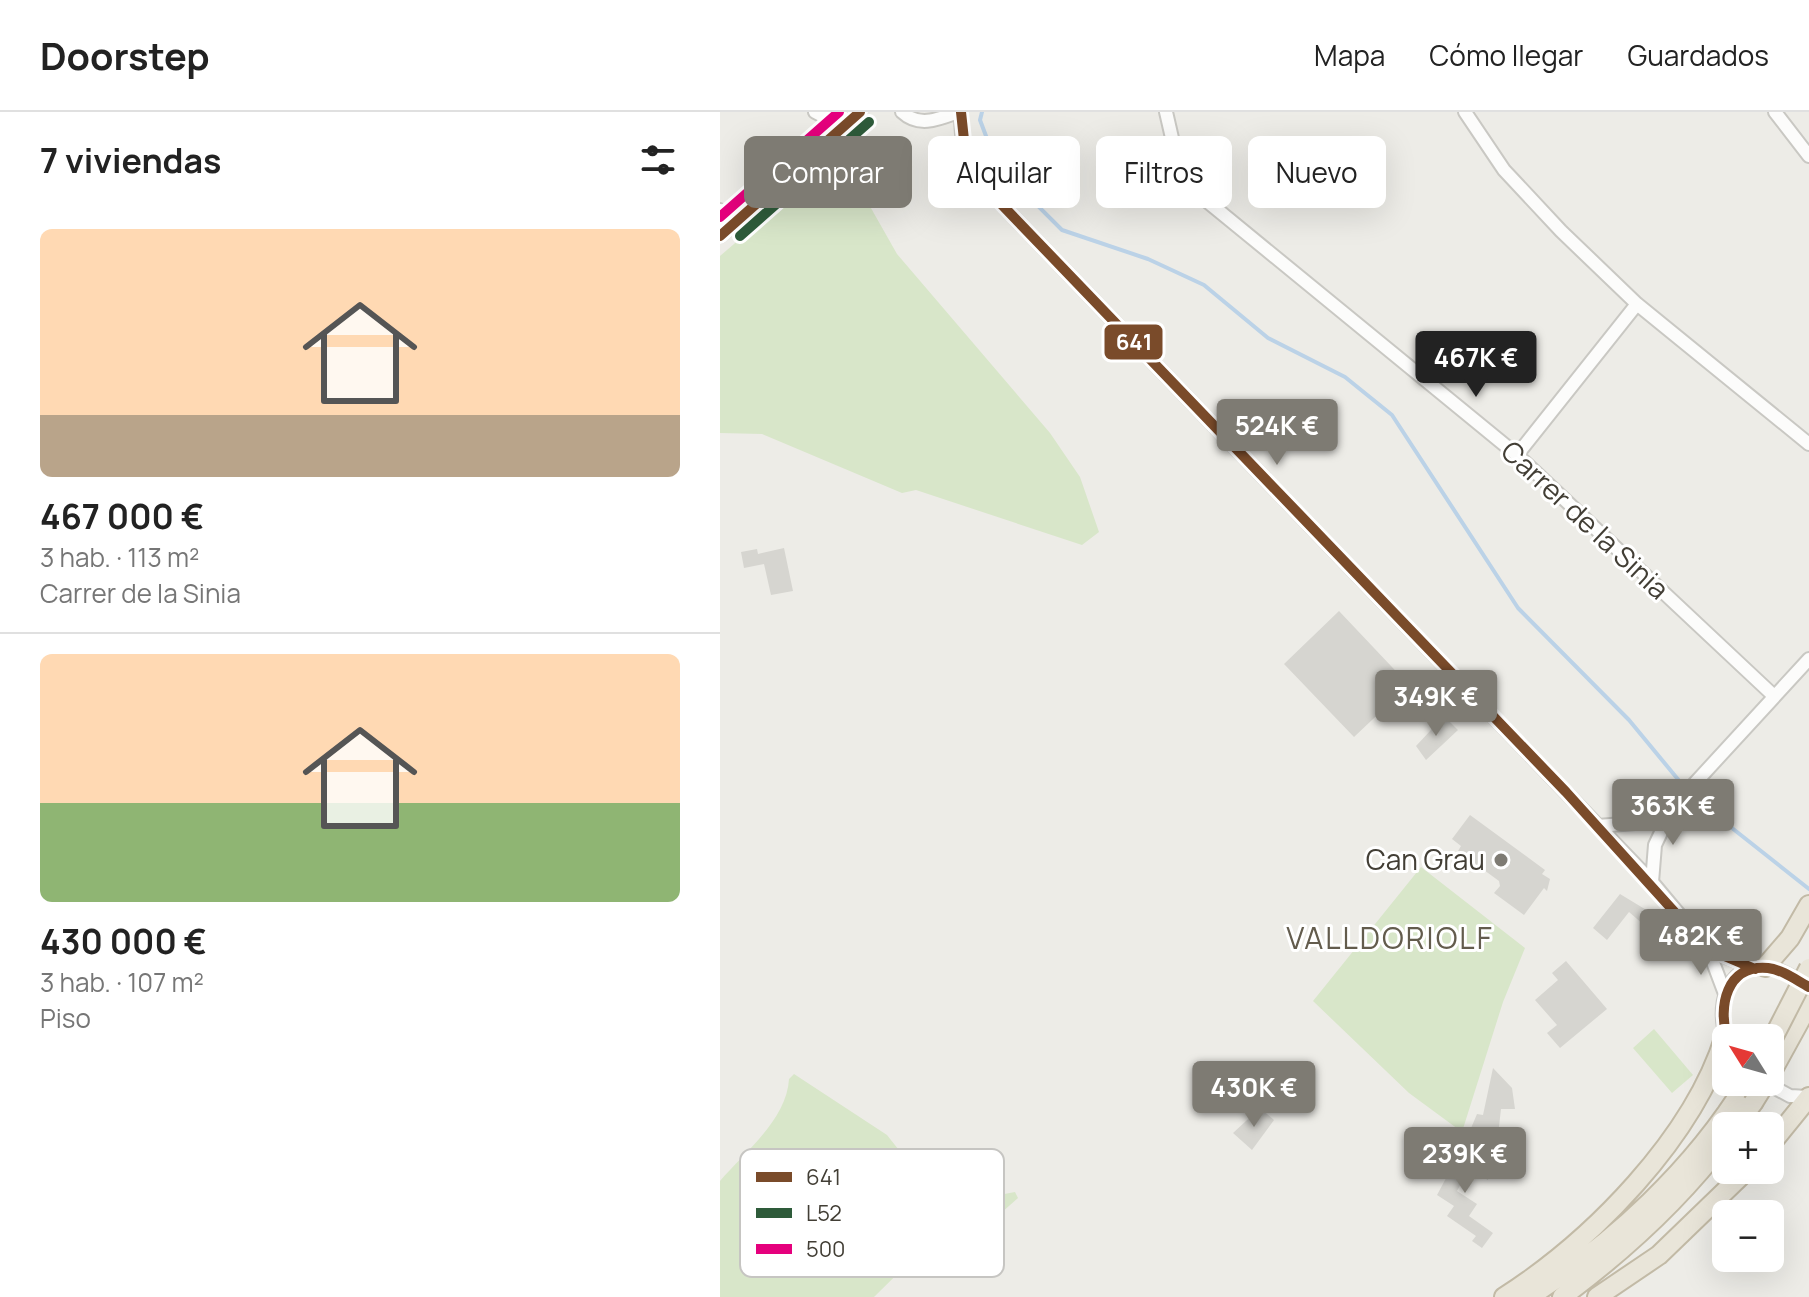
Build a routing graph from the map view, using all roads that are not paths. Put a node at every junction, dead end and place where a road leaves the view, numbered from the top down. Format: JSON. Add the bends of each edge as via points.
{"nodes":[{"id":1,"x":902,"y":112,"type":"edge"},
{"id":2,"x":960,"y":112,"type":"edge"},
{"id":3,"x":1166,"y":112,"type":"edge"},
{"id":4,"x":1465,"y":112,"type":"edge"},
{"id":5,"x":1775,"y":112,"type":"edge"},
{"id":6,"x":819,"y":113,"type":"edge"},
{"id":7,"x":857,"y":115,"type":"edge"},
{"id":8,"x":1809,"y":156,"type":"edge"},
{"id":9,"x":720,"y":210,"type":"edge"},
{"id":10,"x":731,"y":226,"type":"junction"},
{"id":11,"x":720,"y":236,"type":"edge"},
{"id":12,"x":1637,"y":304,"type":"junction"},
{"id":13,"x":1809,"y":444,"type":"edge"},
{"id":14,"x":1517,"y":455,"type":"junction"},
{"id":15,"x":1809,"y":659,"type":"edge"},
{"id":16,"x":1774,"y":696,"type":"junction"},
{"id":17,"x":1673,"y":807,"type":"junction"},
{"id":18,"x":1598,"y":826,"type":"junction"},
{"id":19,"x":1652,"y":882,"type":"junction"},
{"id":20,"x":1809,"y":905,"type":"edge"},
{"id":21,"x":1708,"y":949,"type":"junction"},
{"id":22,"x":1760,"y":968,"type":"junction"},
{"id":23,"x":1809,"y":968,"type":"edge"},
{"id":24,"x":1809,"y":987,"type":"edge"},
{"id":25,"x":1725,"y":994,"type":"junction"},
{"id":26,"x":1809,"y":1004,"type":"edge"},
{"id":27,"x":1723,"y":1024,"type":"edge"},
{"id":28,"x":1780,"y":1024,"type":"edge"},
{"id":29,"x":1784,"y":1050,"type":"edge"},
{"id":30,"x":1712,"y":1069,"type":"edge"},
{"id":31,"x":1784,"y":1093,"type":"edge"},
{"id":32,"x":1744,"y":1096,"type":"edge"},
{"id":33,"x":1809,"y":1097,"type":"edge"},
{"id":34,"x":1784,"y":1128,"type":"edge"},
{"id":35,"x":1712,"y":1157,"type":"edge"},
{"id":36,"x":1733,"y":1184,"type":"edge"},
{"id":37,"x":1504,"y":1297,"type":"edge"},
{"id":38,"x":1529,"y":1297,"type":"edge"},
{"id":39,"x":1562,"y":1297,"type":"edge"},
{"id":40,"x":1597,"y":1297,"type":"edge"}],
"edges":[{"from":1,"to":2,"type":"street","via":[[909,119],[933,122]]},
{"from":2,"to":18,"type":"street","via":[[966,161],[981,183]]},
{"from":3,"to":14,"type":"street","name":"Carrer de la Sinia","via":[[1175,151],[1208,202]]},
{"from":4,"to":12,"type":"street","via":[[1504,170]]},
{"from":5,"to":8,"type":"street"},
{"from":6,"to":7,"type":"street","via":[[836,123]]},
{"from":7,"to":10,"type":"street"},
{"from":9,"to":10,"type":"street"},
{"from":10,"to":11,"type":"street"},
{"from":12,"to":13,"type":"street"},
{"from":12,"to":14,"type":"street"},
{"from":14,"to":16,"type":"street","name":"Carrer de la Sinia"},
{"from":15,"to":16,"type":"street"},
{"from":16,"to":17,"type":"street"},
{"from":17,"to":18,"type":"street","via":[[1635,823]]},
{"from":17,"to":19,"type":"street","via":[[1655,845]]},
{"from":18,"to":19,"type":"street"},
{"from":19,"to":21,"type":"street"},
{"from":20,"to":22,"type":"highway","via":[[1790,938]]},
{"from":21,"to":22,"type":"street"},
{"from":21,"to":25,"type":"street"},
{"from":22,"to":24,"type":"street","via":[[1783,972]]},
{"from":22,"to":25,"type":"street","via":[[1734,979]]},
{"from":23,"to":28,"type":"highway","bridge":true},
{"from":25,"to":27,"type":"street"},
{"from":26,"to":29,"type":"highway"},
{"from":30,"to":37,"type":"highway","via":[[1634,1185],[1579,1239]]},
{"from":31,"to":33,"type":"street"},
{"from":32,"to":38,"type":"highway","via":[[1640,1212]]},
{"from":33,"to":34,"type":"highway"},
{"from":35,"to":39,"type":"highway","via":[[1649,1226]]},
{"from":36,"to":40,"type":"highway","via":[[1659,1255]]}]}
